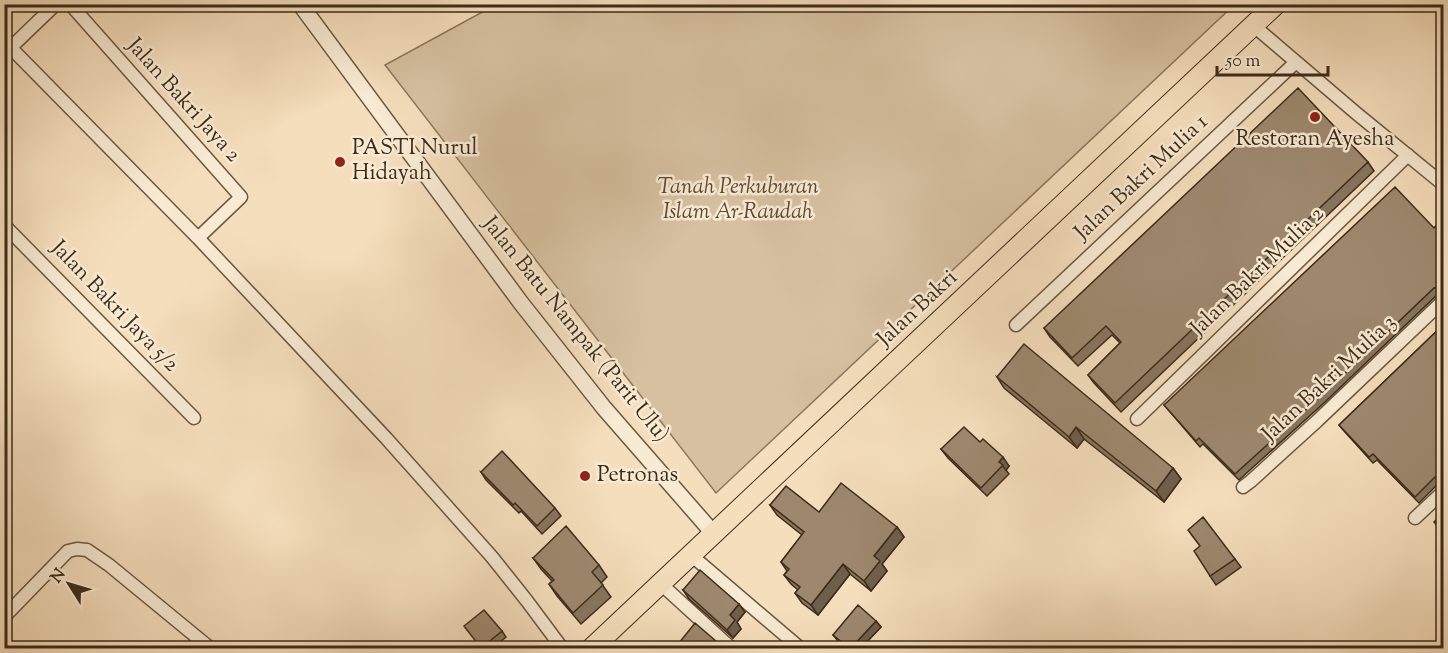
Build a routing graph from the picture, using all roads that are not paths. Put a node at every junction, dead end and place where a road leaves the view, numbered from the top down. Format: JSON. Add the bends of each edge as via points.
{"nodes":[{"id":1,"x":56,"y":4,"type":"edge"},
{"id":2,"x":70,"y":4,"type":"edge"},
{"id":3,"x":300,"y":4,"type":"edge"},
{"id":4,"x":1265,"y":12,"type":"edge"},
{"id":5,"x":8,"y":51,"type":"edge"},
{"id":6,"x":1296,"y":62,"type":"junction"},
{"id":7,"x":1408,"y":155,"type":"junction"},
{"id":8,"x":1443,"y":185,"type":"edge"},
{"id":9,"x":4,"y":225,"type":"edge"},
{"id":10,"x":198,"y":238,"type":"junction"},
{"id":11,"x":1443,"y":300,"type":"edge"},
{"id":12,"x":1016,"y":325,"type":"dead end"},
{"id":13,"x":194,"y":418,"type":"dead end"},
{"id":14,"x":1137,"y":419,"type":"dead end"},
{"id":15,"x":1243,"y":487,"type":"dead end"},
{"id":16,"x":1443,"y":490,"type":"edge"},
{"id":17,"x":1415,"y":518,"type":"dead end"},
{"id":18,"x":714,"y":534,"type":"junction"},
{"id":19,"x":691,"y":555,"type":"junction"},
{"id":20,"x":661,"y":584,"type":"junction"},
{"id":21,"x":4,"y":617,"type":"edge"},
{"id":22,"x":210,"y":648,"type":"edge"},
{"id":23,"x":562,"y":648,"type":"edge"},
{"id":24,"x":592,"y":648,"type":"edge"},
{"id":25,"x":731,"y":648,"type":"edge"},
{"id":26,"x":800,"y":648,"type":"edge"}],
"edges":[{"from":1,"to":5,"type":"street"},
{"from":2,"to":10,"type":"street","name":"Jalan Bakri Jaya 2","via":[[241,197]]},
{"from":3,"to":18,"type":"street","name":"Jalan Batu Nampak (Parit Ulu)","via":[[521,303],[604,408]]},
{"from":4,"to":6,"type":"street"},
{"from":4,"to":18,"type":"main road","name":"Jalan Bakri"},
{"from":5,"to":10,"type":"street"},
{"from":6,"to":7,"type":"street"},
{"from":6,"to":12,"type":"street","name":"Jalan Bakri Mulia 1"},
{"from":7,"to":8,"type":"street"},
{"from":7,"to":14,"type":"street","name":"Jalan Bakri Mulia 2"},
{"from":9,"to":13,"type":"street","name":"Jalan Bakri Jaya 5/2"},
{"from":10,"to":23,"type":"street","via":[[469,531]]},
{"from":11,"to":15,"type":"street","name":"Jalan Bakri Mulia 3"},
{"from":16,"to":17,"type":"street"},
{"from":18,"to":19,"type":"main road","name":"Jalan Bakri"},
{"from":19,"to":20,"type":"main road","name":"Jalan Bakri"},
{"from":19,"to":26,"type":"street"},
{"from":20,"to":24,"type":"main road","name":"Jalan Bakri"},
{"from":20,"to":25,"type":"street"},
{"from":21,"to":22,"type":"street","via":[[68,551],[87,550]]}]}
